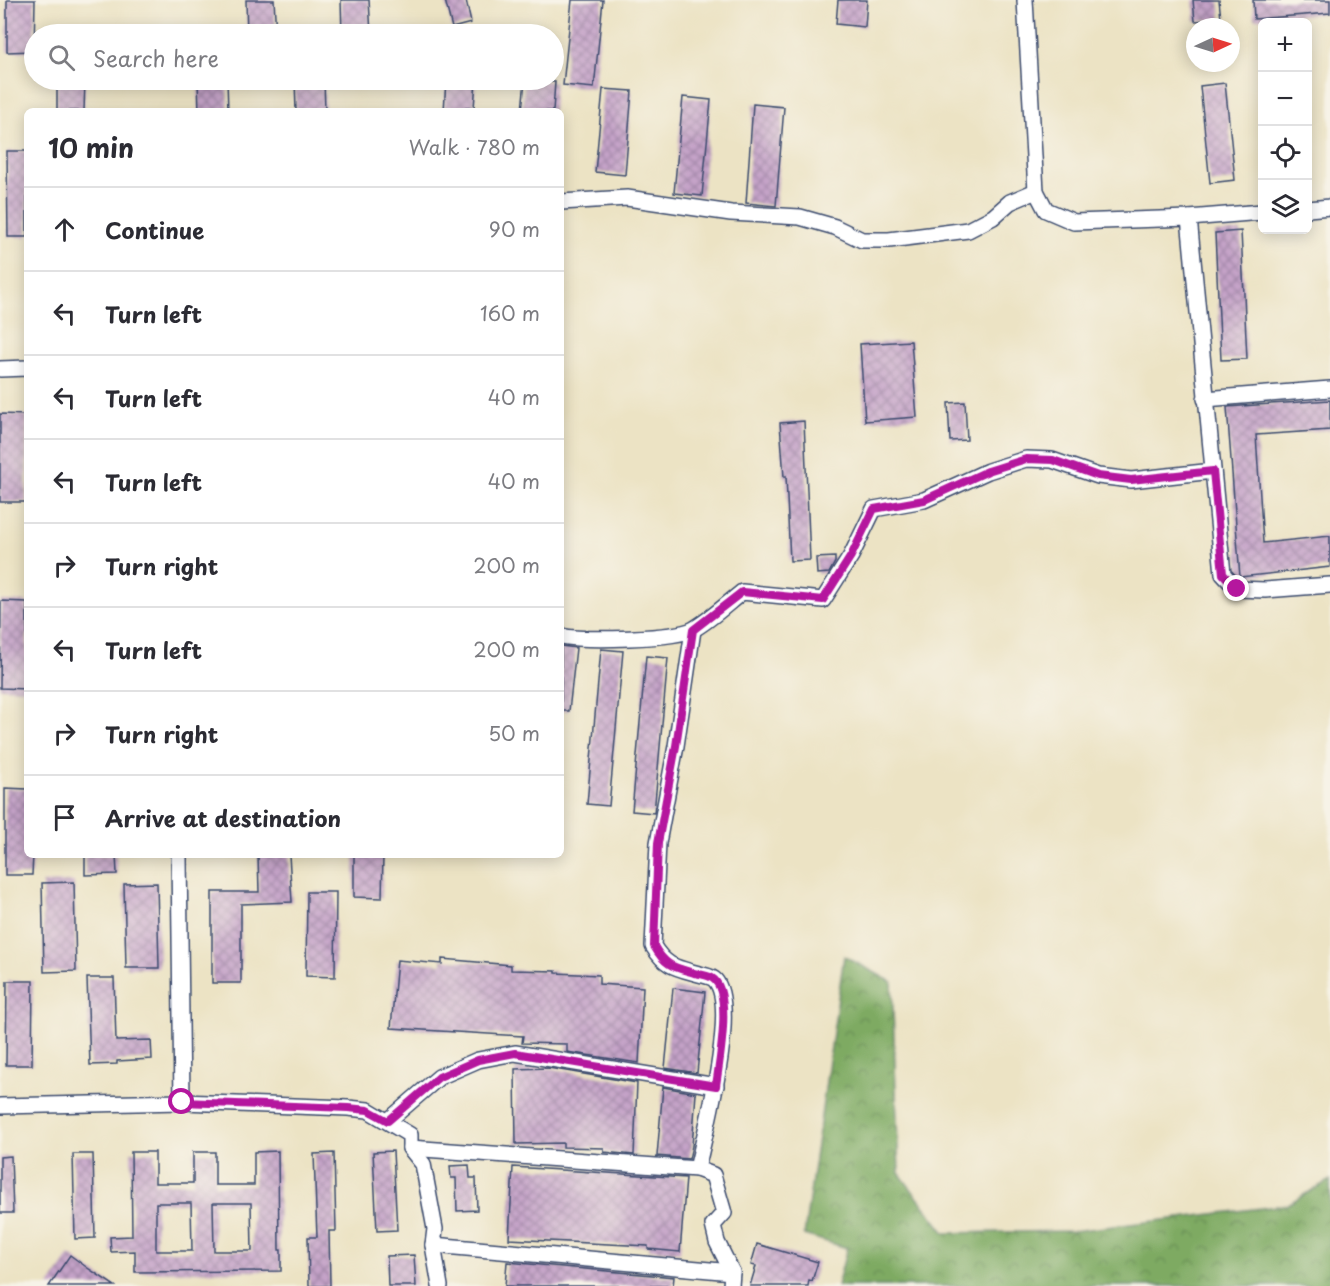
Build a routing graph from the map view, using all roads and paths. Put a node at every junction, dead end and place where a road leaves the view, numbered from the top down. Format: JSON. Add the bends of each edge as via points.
{"nodes":[{"id":1,"x":1025,"y":0,"type":"edge"},
{"id":2,"x":1036,"y":191,"type":"junction"},
{"id":3,"x":564,"y":202,"type":"edge"},
{"id":4,"x":1330,"y":207,"type":"edge"},
{"id":5,"x":1312,"y":209,"type":"edge"},
{"id":6,"x":1258,"y":212,"type":"edge"},
{"id":7,"x":1189,"y":218,"type":"junction"},
{"id":8,"x":24,"y":368,"type":"edge"},
{"id":9,"x":0,"y":369,"type":"edge"},
{"id":10,"x":1330,"y":389,"type":"edge"},
{"id":11,"x":1205,"y":399,"type":"junction"},
{"id":12,"x":1213,"y":471,"type":"junction"},
{"id":13,"x":1330,"y":585,"type":"edge"},
{"id":14,"x":693,"y":630,"type":"junction"},
{"id":15,"x":564,"y":637,"type":"edge"},
{"id":16,"x":179,"y":858,"type":"edge"},
{"id":17,"x":716,"y":1086,"type":"junction"},
{"id":18,"x":182,"y":1102,"type":"junction"},
{"id":19,"x":0,"y":1107,"type":"edge"},
{"id":20,"x":388,"y":1121,"type":"junction"},
{"id":21,"x":410,"y":1148,"type":"junction"},
{"id":22,"x":697,"y":1168,"type":"junction"},
{"id":23,"x":433,"y":1245,"type":"junction"},
{"id":24,"x":732,"y":1279,"type":"edge"},
{"id":25,"x":440,"y":1286,"type":"edge"}],
"edges":[{"from":1,"to":2,"type":"street"},
{"from":2,"to":3,"type":"street","via":[[1010,202],[993,217],[968,230],[889,240],[862,240],[800,216],[731,213],[627,198]]},
{"from":2,"to":7,"type":"street","via":[[1046,210],[1074,222]]},
{"from":4,"to":5,"type":"street"},
{"from":6,"to":7,"type":"street"},
{"from":7,"to":11,"type":"street"},
{"from":8,"to":9,"type":"street"},
{"from":10,"to":11,"type":"street"},
{"from":11,"to":12,"type":"street"},
{"from":12,"to":13,"type":"street","via":[[1223,574],[1237,589]]},
{"from":12,"to":14,"type":"street","via":[[1131,480],[1098,476],[1053,460],[1026,459],[924,500],[874,509],[823,600],[742,592]]},
{"from":14,"to":15,"type":"street","via":[[647,637]]},
{"from":14,"to":17,"type":"street","via":[[658,843],[654,946],[662,960],[713,978],[722,990]]},
{"from":16,"to":18,"type":"street"},
{"from":17,"to":20,"type":"street","via":[[515,1053],[478,1060],[439,1077]]},
{"from":17,"to":22,"type":"street"},
{"from":18,"to":19,"type":"street"},
{"from":18,"to":20,"type":"street","via":[[348,1108],[368,1110]]},
{"from":20,"to":21,"type":"street","via":[[410,1135]]},
{"from":21,"to":22,"type":"street"},
{"from":21,"to":23,"type":"street","via":[[423,1164],[435,1228]]},
{"from":22,"to":24,"type":"street","via":[[713,1175],[724,1213],[713,1225]]},
{"from":23,"to":24,"type":"street"},
{"from":23,"to":25,"type":"street"}]}
